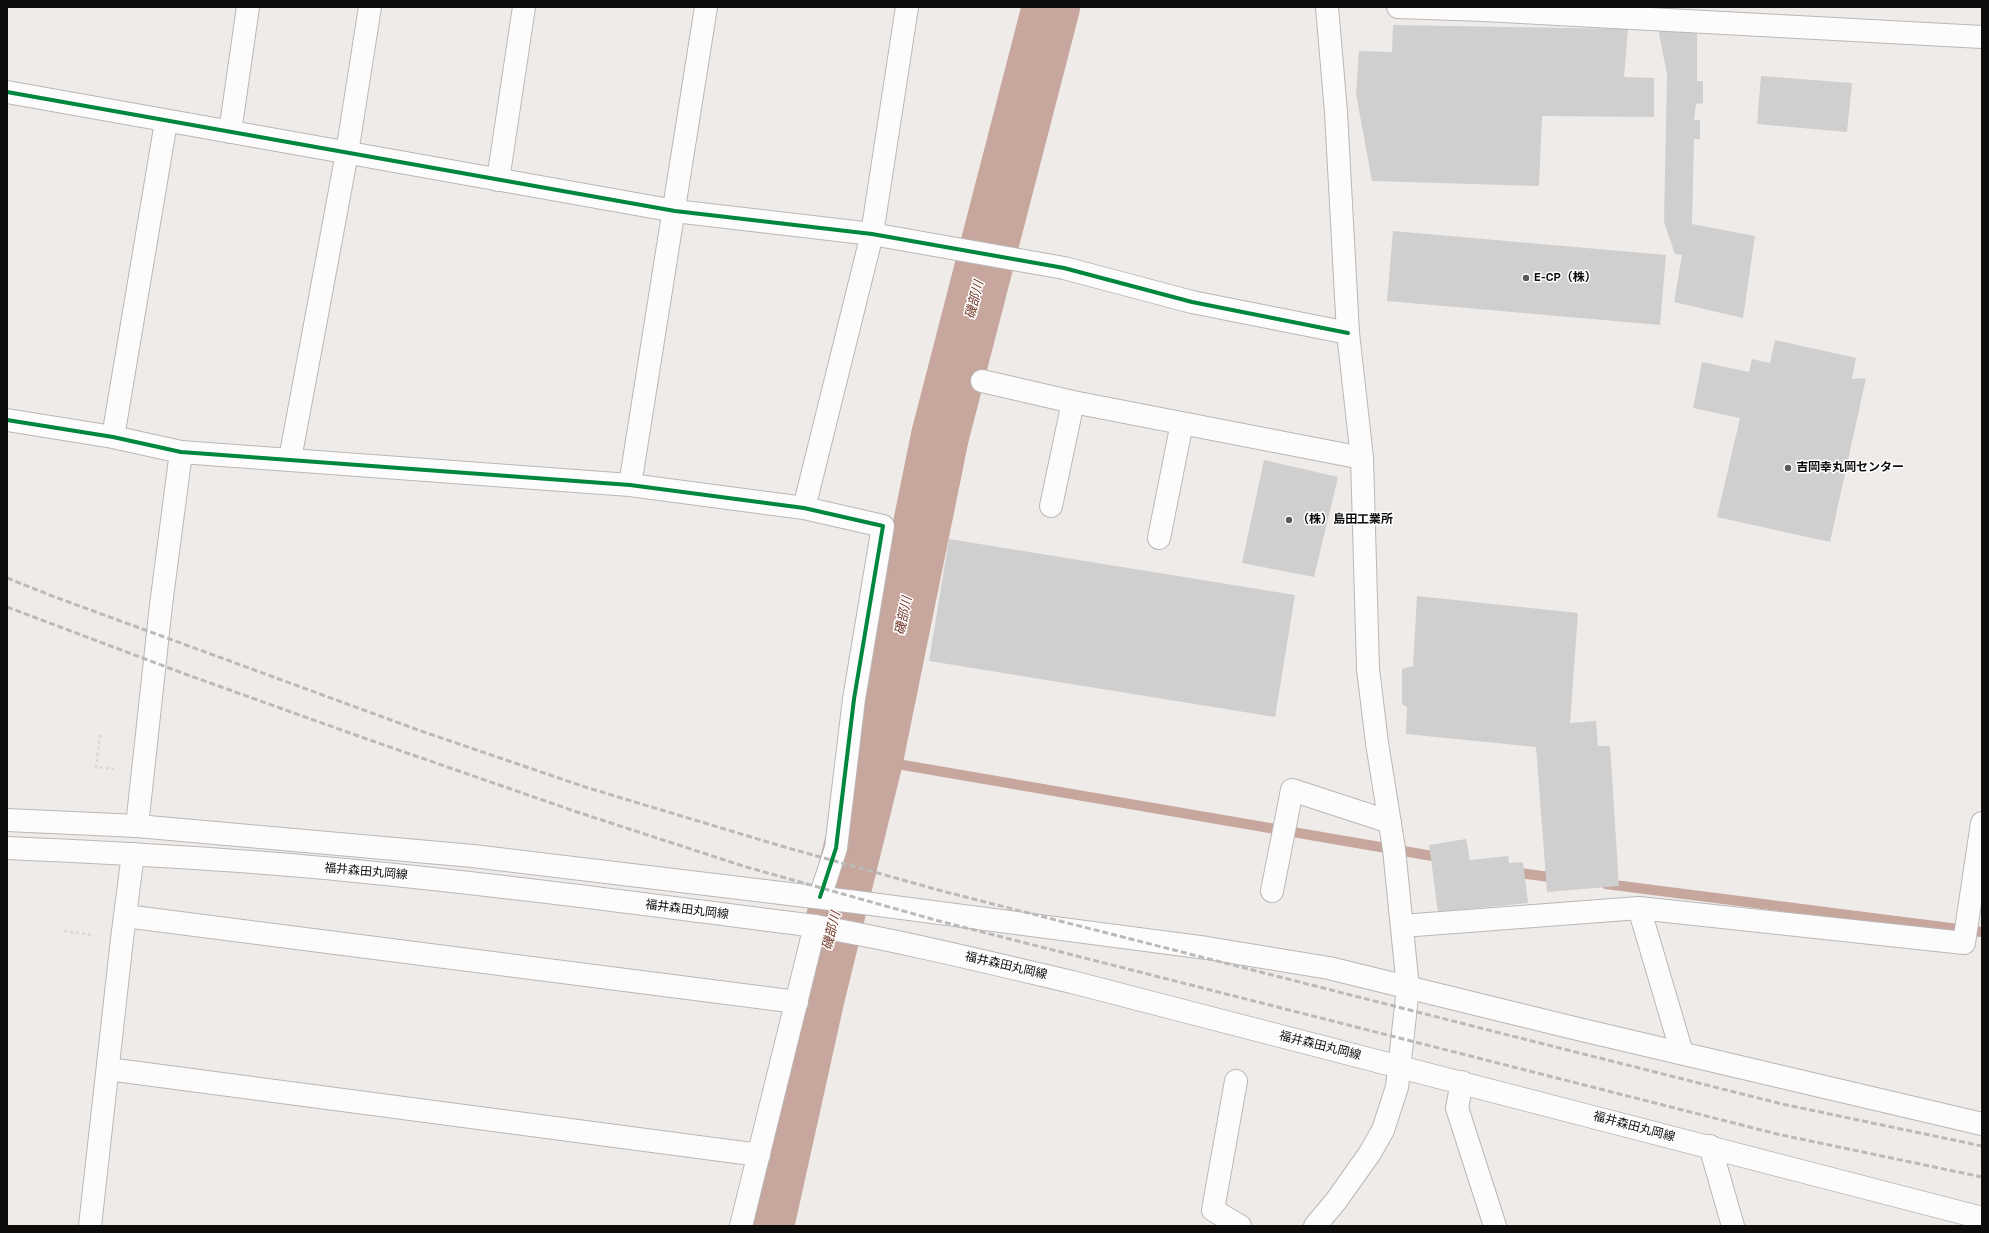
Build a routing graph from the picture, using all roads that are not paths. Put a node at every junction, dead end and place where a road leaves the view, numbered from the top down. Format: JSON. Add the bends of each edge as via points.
{"nodes":[{"id":1,"x":248,"y":7,"type":"edge"},
{"id":2,"x":370,"y":7,"type":"edge"},
{"id":3,"x":524,"y":7,"type":"edge"},
{"id":4,"x":706,"y":7,"type":"edge"},
{"id":5,"x":907,"y":7,"type":"edge"},
{"id":6,"x":1327,"y":7,"type":"edge"},
{"id":7,"x":1398,"y":7,"type":"edge"},
{"id":8,"x":1982,"y":37,"type":"edge"},
{"id":9,"x":7,"y":92,"type":"edge"},
{"id":10,"x":166,"y":122,"type":"junction"},
{"id":11,"x":230,"y":132,"type":"junction"},
{"id":12,"x":347,"y":153,"type":"junction"},
{"id":13,"x":498,"y":180,"type":"junction"},
{"id":14,"x":675,"y":211,"type":"junction"},
{"id":15,"x":872,"y":234,"type":"junction"},
{"id":16,"x":1348,"y":333,"type":"junction"},
{"id":17,"x":982,"y":381,"type":"dead end"},
{"id":18,"x":1073,"y":402,"type":"junction"},
{"id":19,"x":7,"y":420,"type":"edge"},
{"id":20,"x":1182,"y":424,"type":"junction"},
{"id":21,"x":113,"y":437,"type":"junction"},
{"id":22,"x":181,"y":452,"type":"junction"},
{"id":23,"x":1362,"y":458,"type":"junction"},
{"id":24,"x":290,"y":459,"type":"junction"},
{"id":25,"x":630,"y":485,"type":"junction"},
{"id":26,"x":1051,"y":506,"type":"dead end"},
{"id":27,"x":804,"y":508,"type":"junction"},
{"id":28,"x":1159,"y":538,"type":"dead end"},
{"id":29,"x":7,"y":820,"type":"edge"},
{"id":30,"x":1390,"y":822,"type":"junction"},
{"id":31,"x":1982,"y":823,"type":"edge"},
{"id":32,"x":137,"y":826,"type":"junction"},
{"id":33,"x":7,"y":848,"type":"edge"},
{"id":34,"x":134,"y":854,"type":"junction"},
{"id":35,"x":1272,"y":891,"type":"dead end"},
{"id":36,"x":820,"y":897,"type":"junction"},
{"id":37,"x":1639,"y":908,"type":"junction"},
{"id":38,"x":125,"y":916,"type":"junction"},
{"id":39,"x":815,"y":926,"type":"junction"},
{"id":40,"x":1402,"y":926,"type":"junction"},
{"id":41,"x":1408,"y":988,"type":"junction"},
{"id":42,"x":797,"y":1002,"type":"junction"},
{"id":43,"x":1682,"y":1053,"type":"junction"},
{"id":44,"x":1399,"y":1066,"type":"junction"},
{"id":45,"x":108,"y":1069,"type":"junction"},
{"id":46,"x":1236,"y":1081,"type":"dead end"},
{"id":47,"x":1462,"y":1082,"type":"junction"},
{"id":48,"x":1982,"y":1124,"type":"edge"},
{"id":49,"x":1710,"y":1146,"type":"junction"},
{"id":50,"x":759,"y":1155,"type":"junction"},
{"id":51,"x":1982,"y":1218,"type":"edge"},
{"id":52,"x":90,"y":1226,"type":"edge"},
{"id":53,"x":741,"y":1226,"type":"edge"},
{"id":54,"x":1240,"y":1226,"type":"edge"},
{"id":55,"x":1315,"y":1226,"type":"edge"},
{"id":56,"x":1495,"y":1226,"type":"edge"},
{"id":57,"x":1733,"y":1226,"type":"edge"}],
"edges":[{"from":1,"to":11,"type":"street"},
{"from":2,"to":12,"type":"street"},
{"from":3,"to":13,"type":"street"},
{"from":4,"to":14,"type":"street"},
{"from":5,"to":15,"type":"street"},
{"from":6,"to":16,"type":"street","via":[[1336,112]]},
{"from":7,"to":8,"type":"street","via":[[1500,10]]},
{"from":9,"to":10,"type":"street"},
{"from":10,"to":11,"type":"street"},
{"from":10,"to":21,"type":"street"},
{"from":11,"to":12,"type":"street"},
{"from":12,"to":13,"type":"street"},
{"from":12,"to":24,"type":"street"},
{"from":13,"to":14,"type":"street"},
{"from":14,"to":15,"type":"street"},
{"from":14,"to":25,"type":"street"},
{"from":15,"to":16,"type":"street","via":[[1064,268],[1192,302]]},
{"from":15,"to":27,"type":"street"},
{"from":16,"to":23,"type":"street"},
{"from":17,"to":18,"type":"street"},
{"from":18,"to":20,"type":"street"},
{"from":18,"to":26,"type":"street"},
{"from":19,"to":21,"type":"street"},
{"from":20,"to":23,"type":"street"},
{"from":20,"to":28,"type":"street"},
{"from":21,"to":22,"type":"street"},
{"from":22,"to":24,"type":"street"},
{"from":22,"to":32,"type":"street"},
{"from":23,"to":30,"type":"street","via":[[1368,669]]},
{"from":24,"to":25,"type":"street"},
{"from":25,"to":27,"type":"street"},
{"from":27,"to":36,"type":"street","via":[[883,526],[854,699],[836,848]]},
{"from":29,"to":32,"type":"street"},
{"from":30,"to":35,"type":"street","via":[[1292,790]]},
{"from":30,"to":40,"type":"street"},
{"from":31,"to":37,"type":"street","via":[[1964,943]]},
{"from":32,"to":36,"type":"street","via":[[473,856]]},
{"from":33,"to":34,"type":"street","name":"福井森田丸岡線"},
{"from":34,"to":38,"type":"street"},
{"from":34,"to":39,"type":"street","name":"福井森田丸岡線","via":[[473,883]]},
{"from":36,"to":41,"type":"street","via":[[1207,948],[1329,968]]},
{"from":37,"to":40,"type":"street"},
{"from":37,"to":43,"type":"street"},
{"from":38,"to":42,"type":"street"},
{"from":38,"to":45,"type":"street"},
{"from":39,"to":42,"type":"street"},
{"from":39,"to":44,"type":"street","name":"福井森田丸岡線","via":[[942,951],[1072,982]]},
{"from":40,"to":41,"type":"street"},
{"from":41,"to":43,"type":"street"},
{"from":41,"to":44,"type":"street"},
{"from":42,"to":50,"type":"street"},
{"from":43,"to":48,"type":"street"},
{"from":44,"to":47,"type":"street","name":"福井森田丸岡線"},
{"from":44,"to":55,"type":"street","via":[[1397,1087],[1383,1130],[1370,1153]]},
{"from":45,"to":50,"type":"street"},
{"from":45,"to":52,"type":"street"},
{"from":46,"to":54,"type":"street","via":[[1213,1210]]},
{"from":47,"to":49,"type":"street","name":"福井森田丸岡線"},
{"from":47,"to":56,"type":"street","via":[[1457,1108]]},
{"from":49,"to":51,"type":"street","name":"福井森田丸岡線"},
{"from":49,"to":57,"type":"street"},
{"from":50,"to":53,"type":"street"}]}
